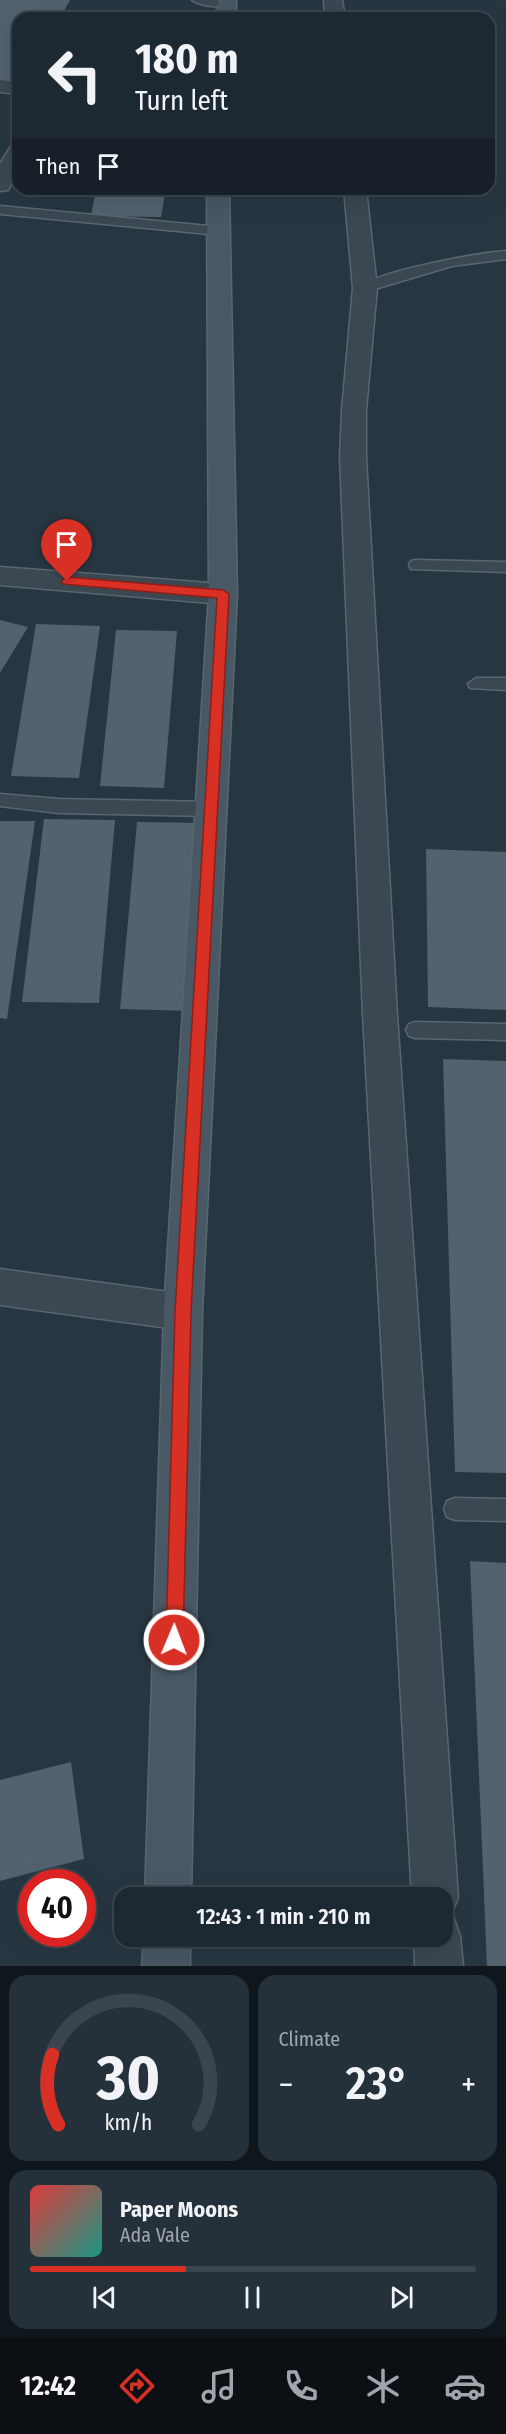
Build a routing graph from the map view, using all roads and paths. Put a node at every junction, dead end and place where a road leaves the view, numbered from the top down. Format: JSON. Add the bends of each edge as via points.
{"nodes":[{"id":1,"x":197,"y":0,"type":"edge"},
{"id":2,"x":227,"y":7,"type":"edge"},
{"id":3,"x":12,"y":162,"type":"edge"},
{"id":4,"x":0,"y":185,"type":"edge"},
{"id":5,"x":218,"y":195,"type":"edge"},
{"id":6,"x":356,"y":195,"type":"edge"},
{"id":7,"x":0,"y":210,"type":"edge"},
{"id":8,"x":219,"y":231,"type":"junction"},
{"id":9,"x":506,"y":255,"type":"edge"},
{"id":10,"x":365,"y":288,"type":"junction"},
{"id":11,"x":416,"y":565,"type":"dead end"},
{"id":12,"x":506,"y":567,"type":"edge"},
{"id":13,"x":0,"y":576,"type":"edge"},
{"id":14,"x":223,"y":594,"type":"junction"},
{"id":15,"x":476,"y":684,"type":"dead end"},
{"id":16,"x":506,"y":684,"type":"edge"},
{"id":17,"x":0,"y":800,"type":"edge"},
{"id":18,"x":211,"y":809,"type":"junction"},
{"id":19,"x":415,"y":1030,"type":"dead end"},
{"id":20,"x":506,"y":1032,"type":"edge"},
{"id":21,"x":0,"y":1287,"type":"edge"},
{"id":22,"x":183,"y":1312,"type":"junction"},
{"id":23,"x":454,"y":1509,"type":"dead end"},
{"id":24,"x":506,"y":1510,"type":"edge"},
{"id":25,"x":168,"y":1887,"type":"edge"},
{"id":26,"x":434,"y":1887,"type":"edge"},
{"id":27,"x":167,"y":1947,"type":"edge"},
{"id":28,"x":438,"y":1947,"type":"edge"},
{"id":29,"x":166,"y":1966,"type":"edge"},
{"id":30,"x":439,"y":1966,"type":"edge"}],
"edges":[{"from":1,"to":2,"type":"lane"},
{"from":3,"to":4,"type":"street"},
{"from":5,"to":8,"type":"street"},
{"from":6,"to":10,"type":"street"},
{"from":7,"to":8,"type":"lane"},
{"from":8,"to":14,"type":"street"},
{"from":9,"to":10,"type":"lane","via":[[429,266]]},
{"from":10,"to":26,"type":"street","via":[[354,410],[354,468],[380,1015]]},
{"from":11,"to":12,"type":"lane"},
{"from":13,"to":14,"type":"street"},
{"from":14,"to":18,"type":"street"},
{"from":15,"to":16,"type":"lane"},
{"from":17,"to":18,"type":"lane","via":[[59,806]]},
{"from":18,"to":22,"type":"street"},
{"from":19,"to":20,"type":"lane"},
{"from":21,"to":22,"type":"street"},
{"from":22,"to":25,"type":"street"},
{"from":23,"to":24,"type":"lane"},
{"from":27,"to":29,"type":"street"},
{"from":28,"to":30,"type":"street"}]}
